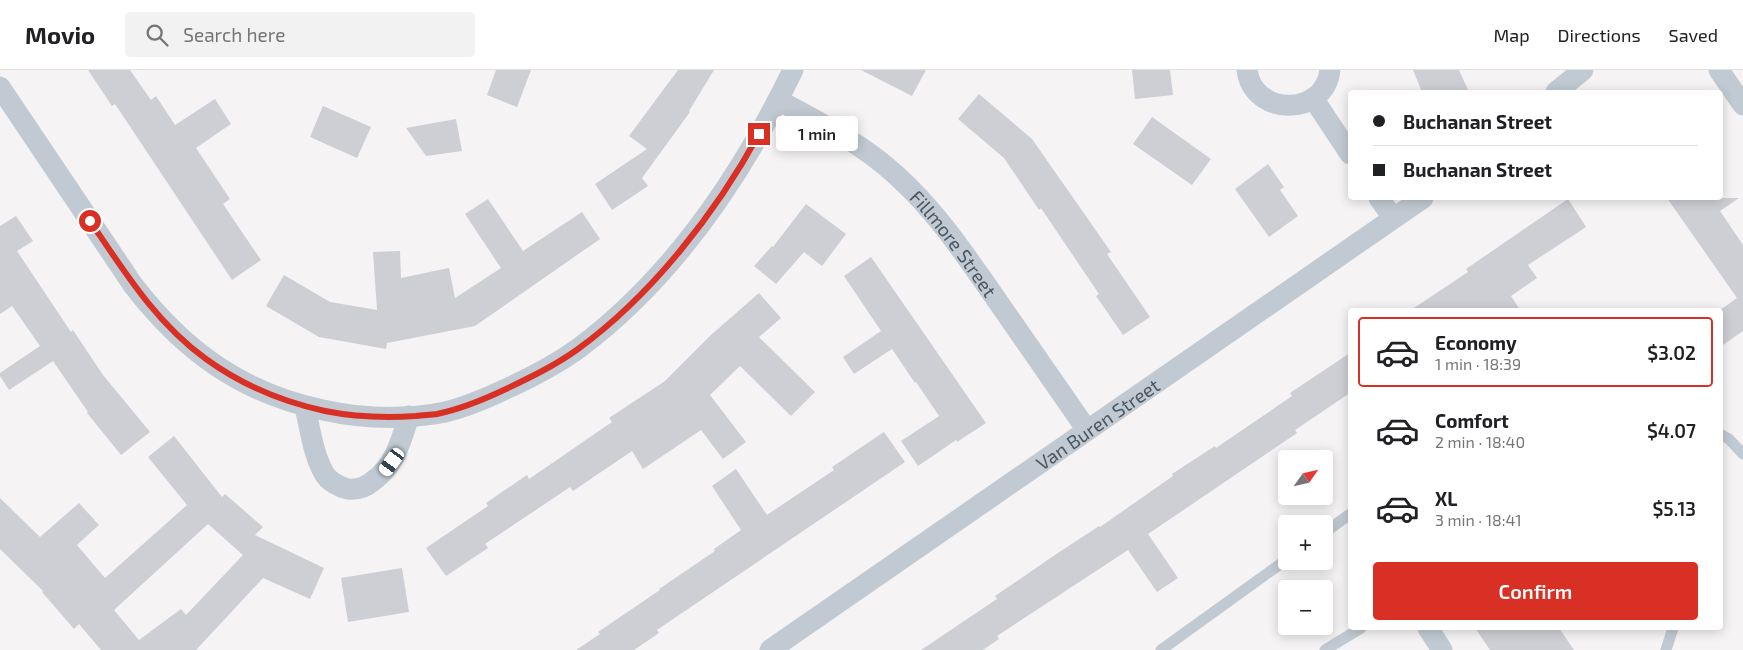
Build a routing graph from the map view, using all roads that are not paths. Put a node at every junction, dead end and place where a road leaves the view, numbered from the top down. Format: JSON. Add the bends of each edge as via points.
{"nodes":[{"id":1,"x":793,"y":70,"type":"edge"},
{"id":2,"x":1247,"y":70,"type":"edge"},
{"id":3,"x":1330,"y":70,"type":"edge"},
{"id":4,"x":1583,"y":70,"type":"edge"},
{"id":5,"x":1719,"y":70,"type":"edge"},
{"id":6,"x":0,"y":87,"type":"edge"},
{"id":7,"x":1558,"y":90,"type":"edge"},
{"id":8,"x":1313,"y":98,"type":"junction"},
{"id":9,"x":778,"y":100,"type":"junction"},
{"id":10,"x":1743,"y":105,"type":"edge"},
{"id":11,"x":1348,"y":151,"type":"edge"},
{"id":12,"x":1380,"y":200,"type":"edge"},
{"id":13,"x":1420,"y":200,"type":"edge"},
{"id":14,"x":1392,"y":218,"type":"junction"},
{"id":15,"x":305,"y":406,"type":"junction"},
{"id":16,"x":409,"y":416,"type":"junction"},
{"id":17,"x":1087,"y":430,"type":"junction"},
{"id":18,"x":1723,"y":436,"type":"edge"},
{"id":19,"x":1743,"y":454,"type":"edge"},
{"id":20,"x":1348,"y":515,"type":"edge"},
{"id":21,"x":1333,"y":526,"type":"edge"},
{"id":22,"x":1278,"y":566,"type":"edge"},
{"id":23,"x":1358,"y":630,"type":"edge"},
{"id":24,"x":1429,"y":630,"type":"edge"},
{"id":25,"x":1672,"y":630,"type":"edge"},
{"id":26,"x":770,"y":650,"type":"edge"},
{"id":27,"x":1161,"y":650,"type":"edge"},
{"id":28,"x":1325,"y":650,"type":"edge"},
{"id":29,"x":1442,"y":650,"type":"edge"},
{"id":30,"x":1666,"y":650,"type":"edge"}],
"edges":[{"from":1,"to":9,"type":"street"},
{"from":2,"to":8,"type":"street","via":[[1254,88],[1275,104],[1302,104]]},
{"from":3,"to":8,"type":"street","via":[[1323,88]]},
{"from":4,"to":7,"type":"street"},
{"from":5,"to":10,"type":"street"},
{"from":6,"to":15,"type":"street","via":[[133,285],[174,333],[231,375],[262,391]]},
{"from":8,"to":11,"type":"street"},
{"from":9,"to":16,"type":"street","via":[[750,152],[715,204],[676,254],[623,312],[578,349],[538,374],[485,399],[436,414]]},
{"from":9,"to":17,"type":"street","name":"Fillmore Street","via":[[861,147],[919,197],[954,240]]},
{"from":12,"to":14,"type":"street"},
{"from":13,"to":14,"type":"street","name":"Van Buren Street"},
{"from":14,"to":17,"type":"street","name":"Van Buren Street"},
{"from":15,"to":16,"type":"street","via":[[344,415]]},
{"from":15,"to":16,"type":"street","via":[[325,475],[339,486],[355,489],[383,474],[392,462]]},
{"from":17,"to":26,"type":"street","name":"Van Buren Street"},
{"from":18,"to":19,"type":"lane"},
{"from":20,"to":21,"type":"lane"},
{"from":22,"to":27,"type":"lane"},
{"from":23,"to":28,"type":"lane"},
{"from":24,"to":29,"type":"street"},
{"from":25,"to":30,"type":"lane"}]}
